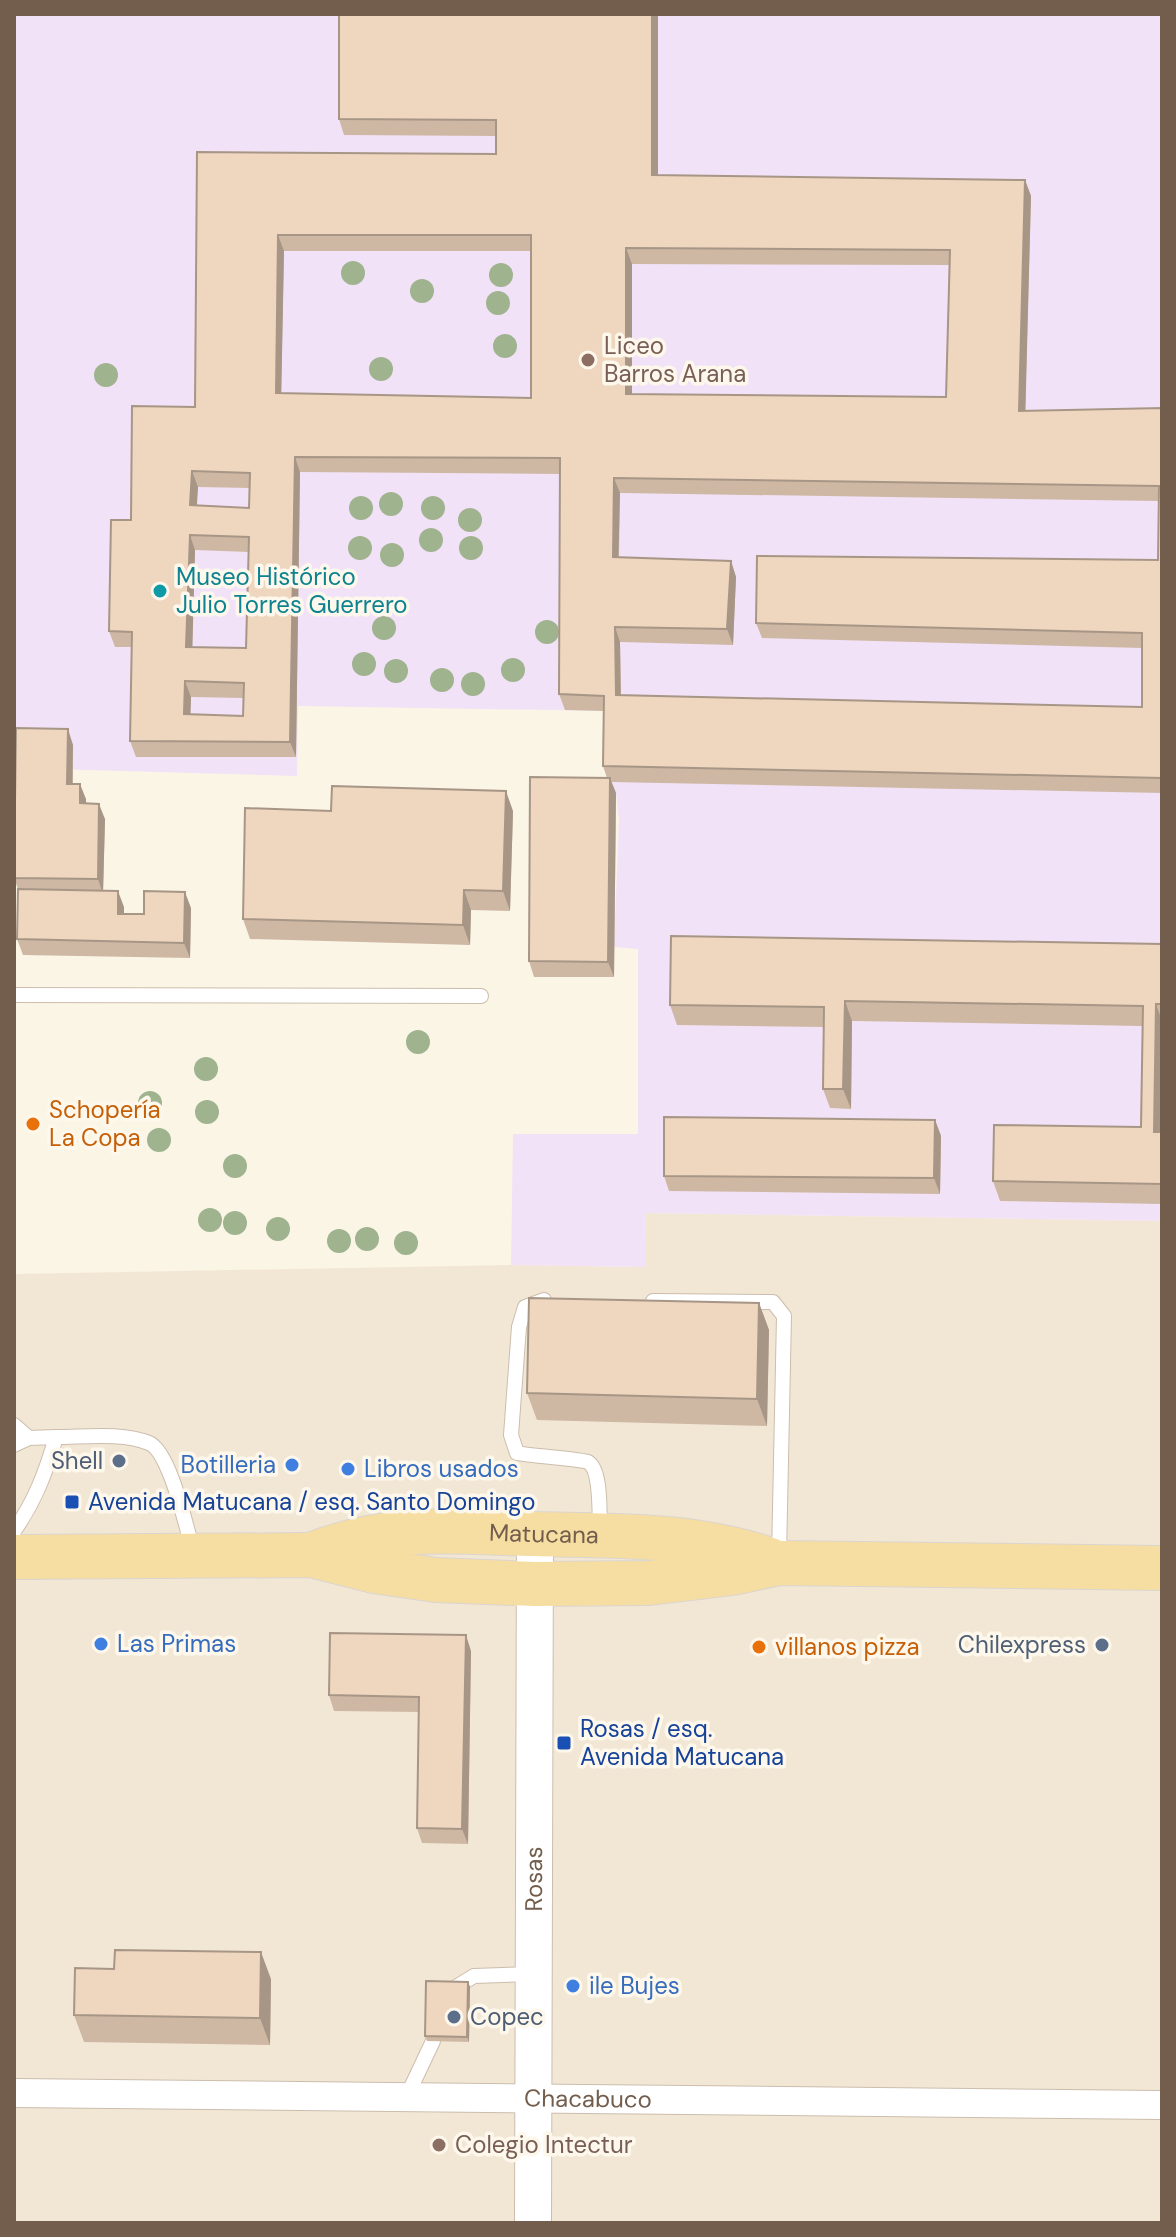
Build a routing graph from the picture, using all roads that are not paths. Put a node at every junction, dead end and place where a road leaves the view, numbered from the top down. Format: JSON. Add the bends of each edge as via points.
{"nodes":[{"id":1,"x":14,"y":995,"type":"edge"},
{"id":2,"x":481,"y":996,"type":"dead end"},
{"id":3,"x":554,"y":1300,"type":"edge"},
{"id":4,"x":633,"y":1301,"type":"edge"},
{"id":5,"x":14,"y":1425,"type":"edge"},
{"id":6,"x":56,"y":1437,"type":"junction"},
{"id":7,"x":29,"y":1438,"type":"junction"},
{"id":8,"x":14,"y":1445,"type":"edge"},
{"id":9,"x":14,"y":1531,"type":"edge"},
{"id":10,"x":535,"y":1534,"type":"junction"},
{"id":11,"x":600,"y":1535,"type":"junction"},
{"id":12,"x":311,"y":1555,"type":"junction"},
{"id":13,"x":14,"y":1557,"type":"edge"},
{"id":14,"x":196,"y":1558,"type":"junction"},
{"id":15,"x":779,"y":1563,"type":"junction"},
{"id":16,"x":1162,"y":1568,"type":"edge"},
{"id":17,"x":535,"y":1584,"type":"junction"},
{"id":18,"x":533,"y":1974,"type":"junction"},
{"id":19,"x":456,"y":1987,"type":"edge"},
{"id":20,"x":433,"y":2041,"type":"edge"},
{"id":21,"x":14,"y":2093,"type":"edge"},
{"id":22,"x":407,"y":2096,"type":"junction"},
{"id":23,"x":534,"y":2097,"type":"junction"},
{"id":24,"x":1162,"y":2105,"type":"edge"},
{"id":25,"x":533,"y":2223,"type":"edge"}],
"edges":[{"from":1,"to":2,"type":"lane"},
{"from":3,"to":11,"type":"lane","via":[[525,1307],[511,1435],[517,1453],[587,1462],[594,1469]]},
{"from":4,"to":15,"type":"lane","via":[[773,1302],[784,1316]]},
{"from":5,"to":7,"type":"lane"},
{"from":6,"to":7,"type":"lane"},
{"from":6,"to":9,"type":"lane","via":[[33,1503]]},
{"from":6,"to":14,"type":"lane","via":[[128,1438],[152,1444],[166,1462]]},
{"from":7,"to":8,"type":"lane"},
{"from":10,"to":11,"type":"main road","name":"Matucana"},
{"from":10,"to":12,"type":"main road","name":"Matucana","via":[[398,1531]]},
{"from":10,"to":17,"type":"street","name":"Rosas"},
{"from":11,"to":15,"type":"main road","name":"Matucana","via":[[698,1541]]},
{"from":12,"to":14,"type":"main road","name":"Matucana"},
{"from":12,"to":17,"type":"main road","name":"Matucana","via":[[436,1580]]},
{"from":13,"to":14,"type":"main road","name":"Matucana"},
{"from":15,"to":16,"type":"main road","name":"Matucana"},
{"from":15,"to":17,"type":"main road","name":"Matucana","via":[[649,1583]]},
{"from":17,"to":18,"type":"street","name":"Rosas"},
{"from":18,"to":19,"type":"lane","via":[[474,1976]]},
{"from":18,"to":23,"type":"street","name":"Rosas"},
{"from":20,"to":22,"type":"lane"},
{"from":21,"to":22,"type":"street","name":"Chacabuco"},
{"from":22,"to":23,"type":"street","name":"Chacabuco"},
{"from":23,"to":24,"type":"street","name":"Chacabuco"},
{"from":23,"to":25,"type":"street","name":"Rosas"}]}
